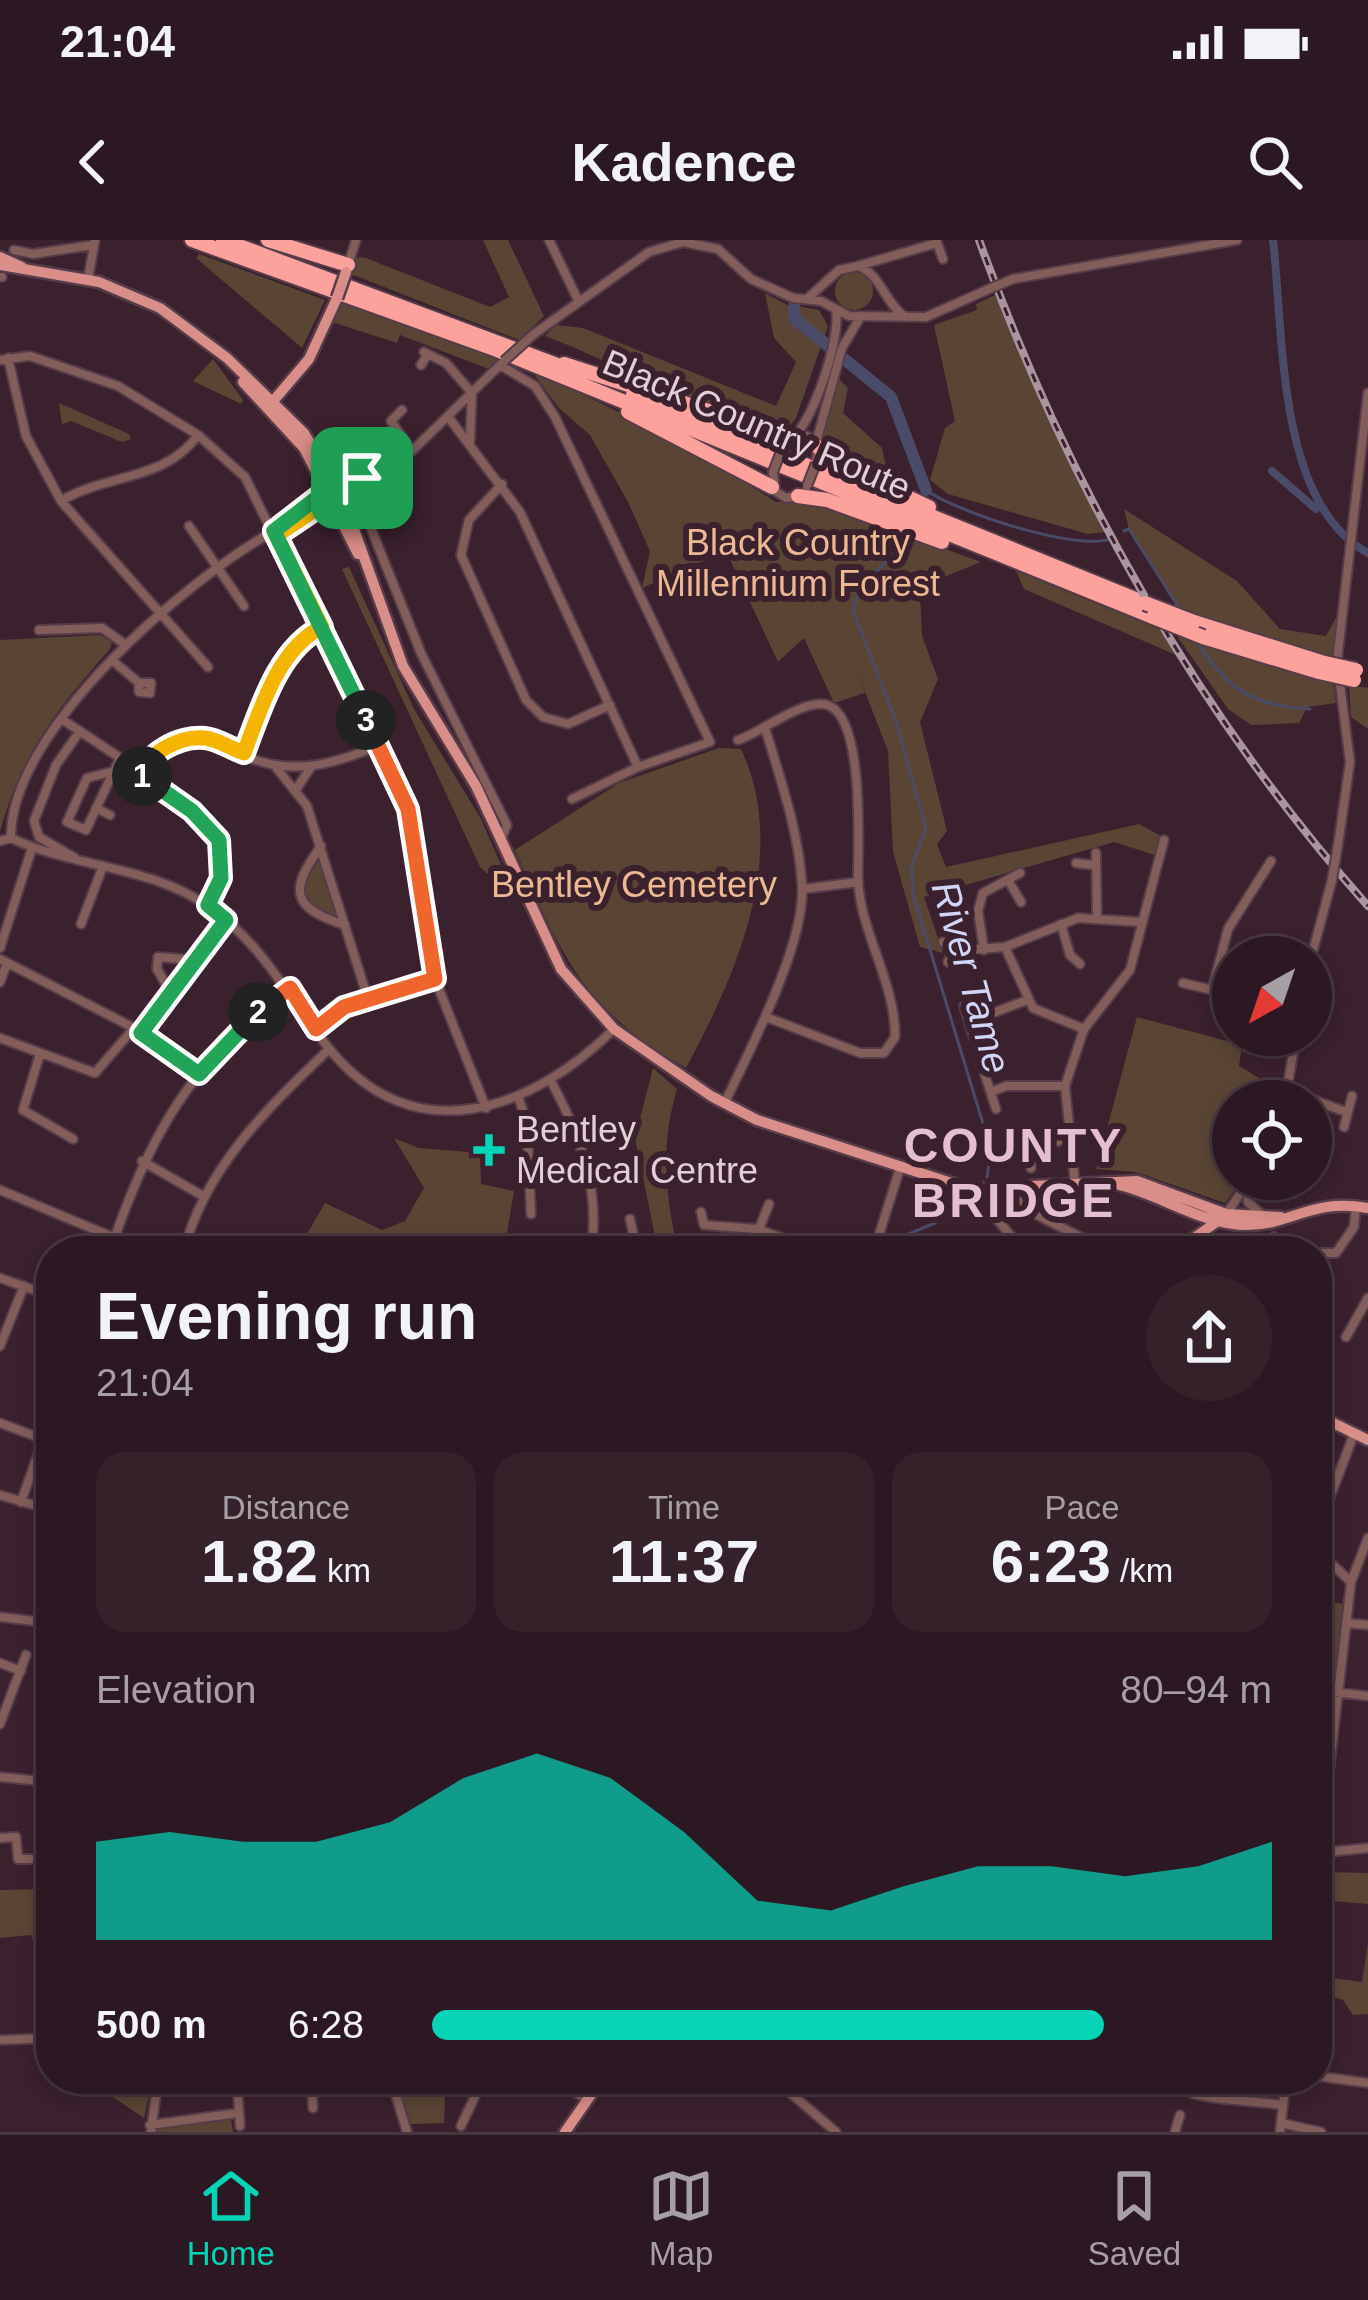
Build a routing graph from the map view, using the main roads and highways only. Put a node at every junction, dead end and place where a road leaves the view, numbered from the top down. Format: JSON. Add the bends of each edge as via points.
{"nodes":[{"id":1,"x":192,"y":240,"type":"edge"},
{"id":2,"x":223,"y":240,"type":"edge"},
{"id":3,"x":268,"y":240,"type":"edge"},
{"id":4,"x":347,"y":268,"type":"joint"},
{"id":5,"x":1,"y":269,"type":"edge"},
{"id":6,"x":542,"y":357,"type":"junction"},
{"id":7,"x":563,"y":376,"type":"junction"},
{"id":8,"x":271,"y":403,"type":"junction"},
{"id":9,"x":789,"y":441,"type":"road end"},
{"id":10,"x":817,"y":451,"type":"road end"},
{"id":11,"x":773,"y":480,"type":"road end"},
{"id":12,"x":802,"y":491,"type":"road end"},
{"id":13,"x":1005,"y":548,"type":"junction"},
{"id":14,"x":1028,"y":567,"type":"junction"},
{"id":15,"x":1149,"y":610,"type":"junction"},
{"id":16,"x":1320,"y":668,"type":"junction"},
{"id":17,"x":1357,"y":678,"type":"edge"},
{"id":18,"x":1110,"y":1182,"type":"junction"},
{"id":19,"x":1362,"y":1207,"type":"edge"},
{"id":20,"x":1186,"y":1208,"type":"junction"},
{"id":21,"x":1222,"y":1218,"type":"junction"},
{"id":22,"x":1185,"y":1236,"type":"edge"},
{"id":23,"x":1196,"y":1236,"type":"edge"},
{"id":24,"x":1332,"y":1423,"type":"edge"},
{"id":25,"x":1368,"y":1440,"type":"edge"},
{"id":26,"x":589,"y":2094,"type":"edge"},
{"id":27,"x":565,"y":2132,"type":"edge"}],
"edges":[{"from":1,"to":7,"type":"highway","name":"Black Country Route"},
{"from":2,"to":6,"type":"highway","name":"Black Country Route"},
{"from":3,"to":4,"type":"highway"},
{"from":4,"to":8,"type":"main road","bridge":true,"via":[[314,350]]},
{"from":5,"to":8,"type":"main road","via":[[88,279],[160,308]]},
{"from":6,"to":9,"type":"highway"},
{"from":6,"to":13,"type":"highway","name":"Black Country Route"},
{"from":7,"to":11,"type":"highway"},
{"from":7,"to":14,"type":"highway","name":"Black Country Route"},
{"from":8,"to":18,"type":"main road","via":[[320,454],[403,666],[501,839],[561,969],[614,1029],[724,1104],[901,1168],[970,1189]]},
{"from":10,"to":13,"type":"highway"},
{"from":12,"to":14,"type":"highway"},
{"from":13,"to":15,"type":"highway","name":"Black Country Route"},
{"from":14,"to":15,"type":"highway","name":"Black Country Route"},
{"from":15,"to":16,"type":"highway","name":"Black Country Route","bridge":true},
{"from":15,"to":16,"type":"highway","name":"Black Country Route","bridge":true,"via":[[1203,637]]},
{"from":16,"to":17,"type":"highway","name":"Black Country Route","bridge":true},
{"from":18,"to":20,"type":"main road"},
{"from":18,"to":21,"type":"main road","via":[[1160,1186]]},
{"from":19,"to":21,"type":"main road","via":[[1310,1207],[1255,1225]]},
{"from":20,"to":21,"type":"main road"},
{"from":20,"to":22,"type":"main road","via":[[1193,1224]]},
{"from":21,"to":23,"type":"main road"},
{"from":24,"to":25,"type":"main road"},
{"from":26,"to":27,"type":"main road"}]}
